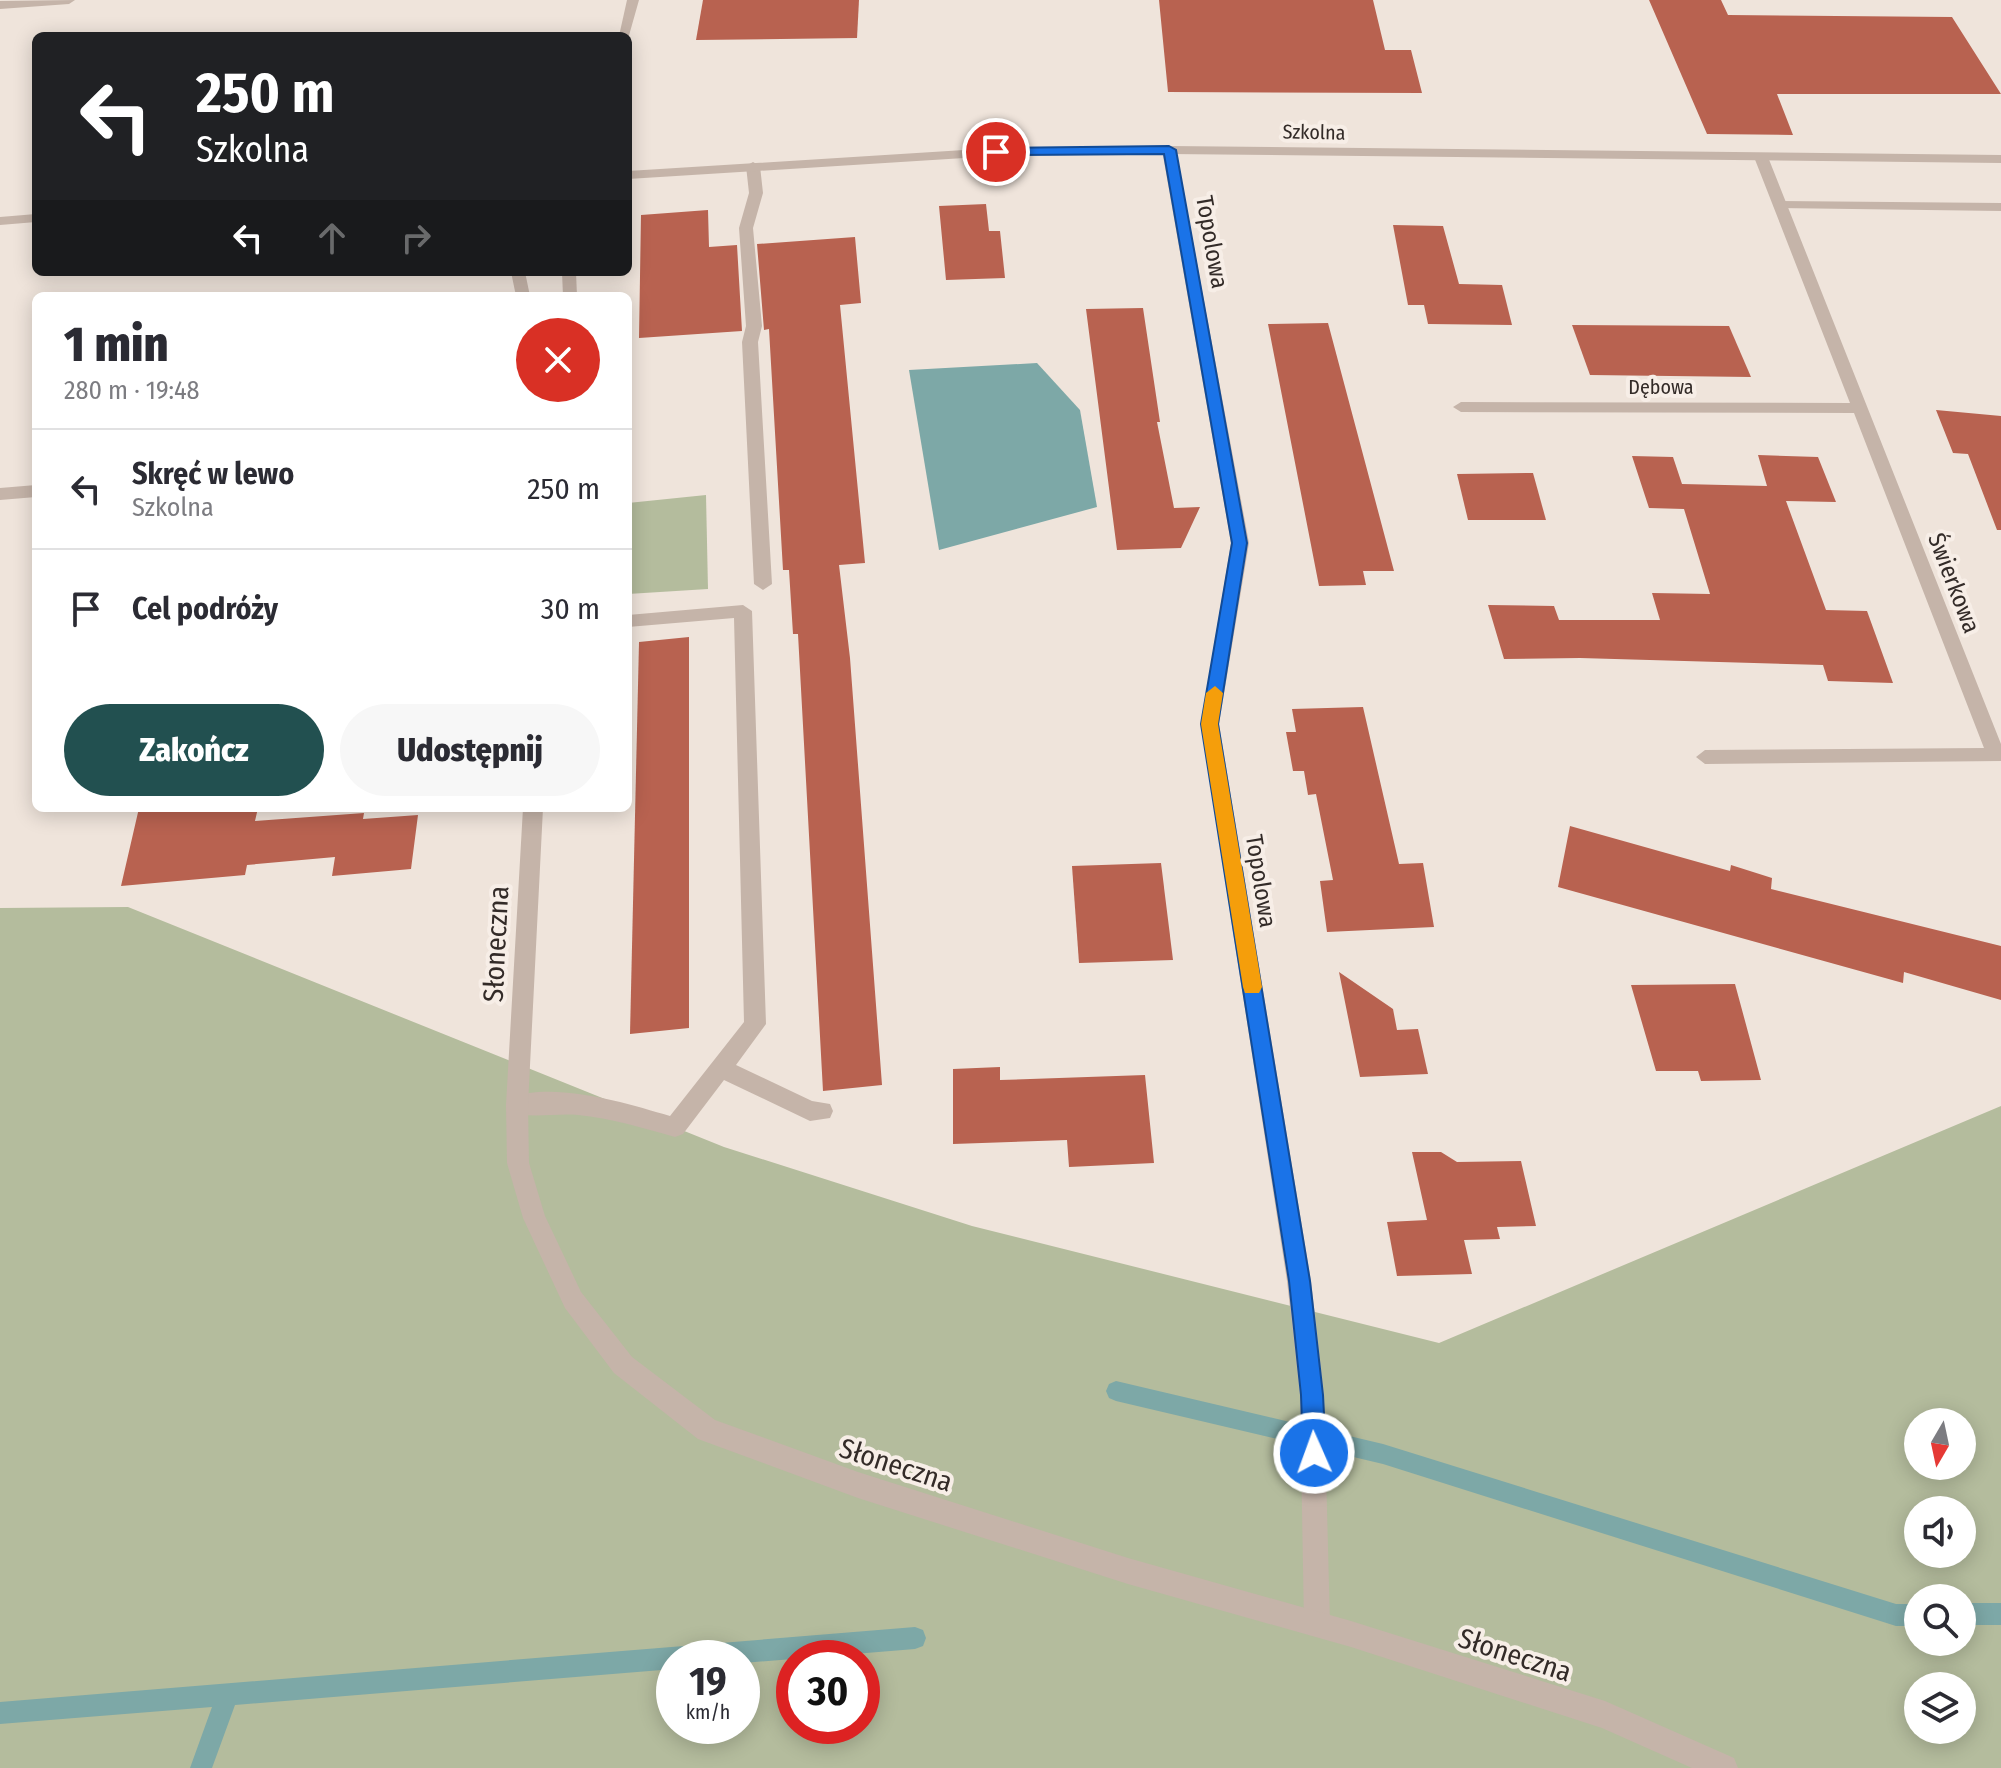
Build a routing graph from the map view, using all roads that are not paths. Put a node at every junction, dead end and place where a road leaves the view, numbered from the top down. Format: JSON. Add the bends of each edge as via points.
{"nodes":[{"id":1,"x":69,"y":0,"type":"edge"},
{"id":2,"x":633,"y":0,"type":"edge"},
{"id":3,"x":0,"y":5,"type":"edge"},
{"id":4,"x":626,"y":32,"type":"edge"},
{"id":5,"x":1169,"y":150,"type":"junction"},
{"id":6,"x":1761,"y":157,"type":"junction"},
{"id":7,"x":2001,"y":159,"type":"edge"},
{"id":8,"x":753,"y":166,"type":"junction"},
{"id":9,"x":632,"y":175,"type":"edge"},
{"id":10,"x":1780,"y":205,"type":"junction"},
{"id":11,"x":2001,"y":207,"type":"edge"},
{"id":12,"x":32,"y":218,"type":"edge"},
{"id":13,"x":0,"y":221,"type":"edge"},
{"id":14,"x":1461,"y":407,"type":"dead end"},
{"id":15,"x":1860,"y":408,"type":"junction"},
{"id":16,"x":32,"y":491,"type":"edge"},
{"id":17,"x":0,"y":494,"type":"edge"},
{"id":18,"x":763,"y":584,"type":"dead end"},
{"id":19,"x":632,"y":621,"type":"edge"},
{"id":20,"x":1705,"y":757,"type":"dead end"},
{"id":21,"x":533,"y":812,"type":"edge"},
{"id":22,"x":721,"y":1068,"type":"junction"},
{"id":23,"x":517,"y":1105,"type":"junction"},
{"id":24,"x":822,"y":1111,"type":"dead end"},
{"id":25,"x":1317,"y":1624,"type":"junction"},
{"id":26,"x":1724,"y":1768,"type":"edge"}],
"edges":[{"from":1,"to":3,"type":"street"},
{"from":2,"to":4,"type":"street"},
{"from":5,"to":6,"type":"street","name":"Szkolna"},
{"from":5,"to":8,"type":"street","name":"Szkolna","via":[[996,152]]},
{"from":5,"to":25,"type":"street","name":"Topolowa","via":[[1240,543],[1210,724],[1299,1281],[1312,1395]]},
{"from":6,"to":7,"type":"street","name":"Szkolna"},
{"from":6,"to":10,"type":"street","name":"Świerkowa"},
{"from":8,"to":9,"type":"street","name":"Szkolna"},
{"from":8,"to":18,"type":"street","via":[[756,193],[746,228]]},
{"from":10,"to":11,"type":"street"},
{"from":10,"to":15,"type":"street","name":"Świerkowa"},
{"from":12,"to":13,"type":"street"},
{"from":14,"to":15,"type":"street","name":"Dębowa"},
{"from":15,"to":20,"type":"street","name":"Świerkowa","via":[[1996,755]]},
{"from":16,"to":17,"type":"street"},
{"from":19,"to":22,"type":"street","via":[[743,611],[755,1024]]},
{"from":21,"to":23,"type":"street","name":"Słoneczna"},
{"from":22,"to":23,"type":"street","via":[[675,1127],[590,1104]]},
{"from":22,"to":24,"type":"street","via":[[810,1111]]},
{"from":23,"to":25,"type":"street","name":"Słoneczna","via":[[518,1163],[534,1218],[573,1300],[623,1365],[707,1430],[963,1519]]},
{"from":25,"to":26,"type":"street","name":"Słoneczna","via":[[1605,1715]]}]}
